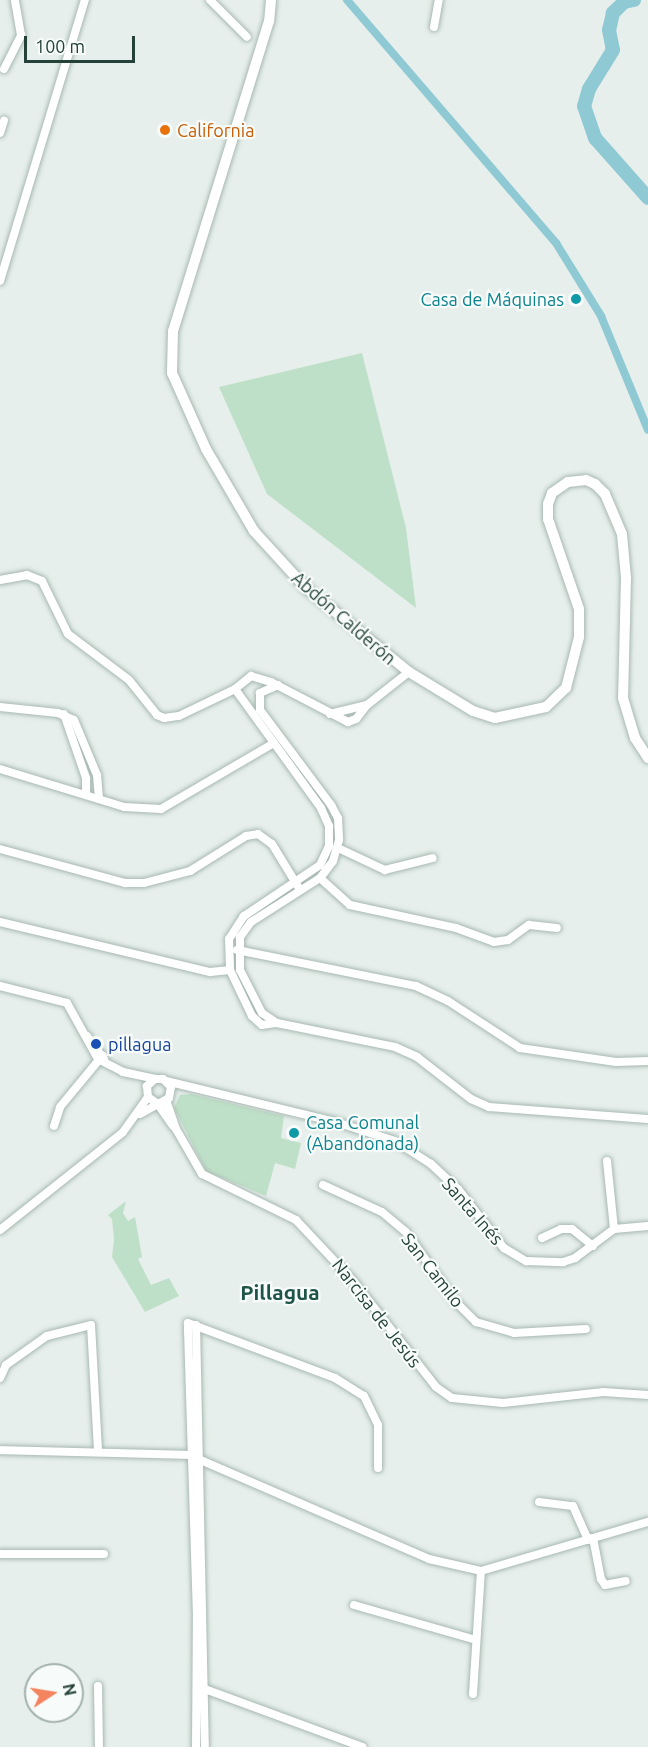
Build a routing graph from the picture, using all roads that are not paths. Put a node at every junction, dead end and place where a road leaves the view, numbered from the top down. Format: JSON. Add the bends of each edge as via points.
{"nodes":[{"id":1,"x":15,"y":0,"type":"edge"},
{"id":2,"x":85,"y":0,"type":"edge"},
{"id":3,"x":210,"y":0,"type":"edge"},
{"id":4,"x":271,"y":0,"type":"edge"},
{"id":5,"x":439,"y":0,"type":"edge"},
{"id":6,"x":434,"y":27,"type":"dead end"},
{"id":7,"x":247,"y":38,"type":"dead end"},
{"id":8,"x":4,"y":69,"type":"dead end"},
{"id":9,"x":4,"y":121,"type":"dead end"},
{"id":10,"x":0,"y":133,"type":"edge"},
{"id":11,"x":0,"y":281,"type":"edge"},
{"id":12,"x":0,"y":580,"type":"edge"},
{"id":13,"x":409,"y":672,"type":"junction"},
{"id":14,"x":278,"y":686,"type":"junction"},
{"id":15,"x":235,"y":689,"type":"junction"},
{"id":16,"x":0,"y":707,"type":"edge"},
{"id":17,"x":64,"y":714,"type":"junction"},
{"id":18,"x":280,"y":740,"type":"junction"},
{"id":19,"x":271,"y":744,"type":"junction"},
{"id":20,"x":648,"y":758,"type":"edge"},
{"id":21,"x":0,"y":770,"type":"edge"},
{"id":22,"x":86,"y":794,"type":"junction"},
{"id":23,"x":99,"y":799,"type":"junction"},
{"id":24,"x":338,"y":848,"type":"junction"},
{"id":25,"x":0,"y":849,"type":"edge"},
{"id":26,"x":433,"y":858,"type":"dead end"},
{"id":27,"x":320,"y":878,"type":"junction"},
{"id":28,"x":298,"y":887,"type":"junction"},
{"id":29,"x":0,"y":922,"type":"edge"},
{"id":30,"x":557,"y":928,"type":"dead end"},
{"id":31,"x":237,"y":950,"type":"junction"},
{"id":32,"x":230,"y":970,"type":"junction"},
{"id":33,"x":0,"y":986,"type":"edge"},
{"id":34,"x":277,"y":1023,"type":"junction"},
{"id":35,"x":102,"y":1060,"type":"junction"},
{"id":36,"x":648,"y":1061,"type":"edge"},
{"id":37,"x":133,"y":1074,"type":"junction"},
{"id":38,"x":155,"y":1078,"type":"junction"},
{"id":39,"x":166,"y":1081,"type":"junction"},
{"id":40,"x":191,"y":1089,"type":"junction"},
{"id":41,"x":157,"y":1098,"type":"junction"},
{"id":42,"x":648,"y":1119,"type":"edge"},
{"id":43,"x":54,"y":1126,"type":"dead end"},
{"id":44,"x":607,"y":1161,"type":"dead end"},
{"id":45,"x":323,"y":1185,"type":"dead end"},
{"id":46,"x":13,"y":1219,"type":"junction"},
{"id":47,"x":0,"y":1220,"type":"edge"},
{"id":48,"x":648,"y":1226,"type":"edge"},
{"id":49,"x":614,"y":1229,"type":"junction"},
{"id":50,"x":0,"y":1230,"type":"edge"},
{"id":51,"x":542,"y":1238,"type":"dead end"},
{"id":52,"x":593,"y":1246,"type":"junction"},
{"id":53,"x":192,"y":1324,"type":"junction"},
{"id":54,"x":586,"y":1329,"type":"dead end"},
{"id":55,"x":0,"y":1378,"type":"edge"},
{"id":56,"x":648,"y":1395,"type":"edge"},
{"id":57,"x":0,"y":1450,"type":"edge"},
{"id":58,"x":98,"y":1450,"type":"junction"},
{"id":59,"x":189,"y":1455,"type":"junction"},
{"id":60,"x":198,"y":1459,"type":"junction"},
{"id":61,"x":378,"y":1468,"type":"dead end"},
{"id":62,"x":539,"y":1502,"type":"dead end"},
{"id":63,"x":648,"y":1522,"type":"edge"},
{"id":64,"x":590,"y":1539,"type":"junction"},
{"id":65,"x":0,"y":1554,"type":"edge"},
{"id":66,"x":104,"y":1554,"type":"dead end"},
{"id":67,"x":481,"y":1571,"type":"junction"},
{"id":68,"x":626,"y":1581,"type":"dead end"},
{"id":69,"x":354,"y":1605,"type":"dead end"},
{"id":70,"x":201,"y":1617,"type":"junction"},
{"id":71,"x":476,"y":1641,"type":"junction"},
{"id":72,"x":98,"y":1686,"type":"dead end"},
{"id":73,"x":202,"y":1688,"type":"junction"},
{"id":74,"x":473,"y":1694,"type":"dead end"},
{"id":75,"x":99,"y":1747,"type":"edge"},
{"id":76,"x":196,"y":1747,"type":"edge"},
{"id":77,"x":205,"y":1747,"type":"edge"},
{"id":78,"x":362,"y":1747,"type":"edge"}],
"edges":[{"from":1,"to":8,"type":"street","via":[[21,35]]},
{"from":2,"to":11,"type":"street"},
{"from":3,"to":7,"type":"street"},
{"from":4,"to":13,"type":"street","name":"Abdón Calderón","via":[[269,21],[173,331],[172,373],[206,449],[264,544],[354,631]]},
{"from":5,"to":6,"type":"street"},
{"from":9,"to":10,"type":"street"},
{"from":12,"to":15,"type":"street","via":[[27,575],[42,581],[68,634],[129,680],[157,715],[171,718]]},
{"from":13,"to":14,"type":"street","via":[[367,705],[356,720],[348,722]]},
{"from":13,"to":20,"type":"street","name":"Abdón Calderón","via":[[473,711],[495,718],[530,713],[546,707],[562,693],[574,664],[579,609],[548,519],[548,504],[560,487],[586,480],[605,495],[622,534],[626,578],[623,698],[635,738]]},
{"from":14,"to":15,"type":"street","via":[[251,676]]},
{"from":14,"to":18,"type":"street","via":[[262,691],[258,703]]},
{"from":15,"to":19,"type":"street"},
{"from":16,"to":17,"type":"street"},
{"from":17,"to":22,"type":"street","via":[[86,778]]},
{"from":17,"to":23,"type":"street","via":[[74,720],[97,775]]},
{"from":18,"to":19,"type":"street"},
{"from":18,"to":24,"type":"street","via":[[335,812]]},
{"from":19,"to":23,"type":"street","via":[[161,809],[137,810]]},
{"from":19,"to":28,"type":"street","via":[[321,808],[329,826],[325,856]]},
{"from":21,"to":22,"type":"street"},
{"from":22,"to":23,"type":"street"},
{"from":24,"to":26,"type":"street","via":[[385,870]]},
{"from":24,"to":27,"type":"street"},
{"from":25,"to":28,"type":"street","via":[[126,883],[144,883],[190,871],[246,836],[258,834],[272,844]]},
{"from":27,"to":28,"type":"street"},
{"from":27,"to":30,"type":"street","via":[[350,905],[456,928],[494,942],[508,940],[529,925]]},
{"from":28,"to":31,"type":"street","via":[[251,922],[240,937]]},
{"from":28,"to":32,"type":"street","via":[[244,916],[227,951]]},
{"from":29,"to":32,"type":"street","via":[[210,972]]},
{"from":31,"to":34,"type":"street","via":[[246,986],[262,1012]]},
{"from":31,"to":36,"type":"street","via":[[416,986],[448,1001],[520,1048],[616,1062]]},
{"from":32,"to":34,"type":"street","via":[[255,1020],[262,1025]]},
{"from":33,"to":35,"type":"street","via":[[67,1003]]},
{"from":34,"to":42,"type":"street","via":[[395,1047],[417,1057],[471,1099],[489,1107]]},
{"from":35,"to":37,"type":"street"},
{"from":35,"to":43,"type":"street","via":[[60,1107]]},
{"from":37,"to":38,"type":"street"},
{"from":37,"to":41,"type":"street"},
{"from":38,"to":39,"type":"street","name":"Santa Inés"},
{"from":38,"to":41,"type":"street"},
{"from":39,"to":40,"type":"street","name":"Santa Inés"},
{"from":39,"to":41,"type":"street","via":[[171,1091]]},
{"from":40,"to":41,"type":"street"},
{"from":40,"to":52,"type":"street","name":"Santa Inés","via":[[336,1122],[395,1141],[431,1164],[458,1189],[504,1248],[526,1261],[563,1262]]},
{"from":41,"to":46,"type":"street","via":[[123,1132]]},
{"from":41,"to":56,"type":"street","name":"Narcisa de Jesús","via":[[202,1174],[296,1220],[317,1239],[436,1387],[453,1398],[503,1403],[603,1392]]},
{"from":44,"to":49,"type":"street"},
{"from":45,"to":54,"type":"street","name":"San Camilo","via":[[382,1212],[406,1232],[454,1301],[476,1322],[514,1333]]},
{"from":46,"to":47,"type":"street"},
{"from":46,"to":50,"type":"street"},
{"from":48,"to":49,"type":"street"},
{"from":49,"to":52,"type":"street","name":"Santa Inés"},
{"from":51,"to":52,"type":"street","via":[[561,1229],[572,1229]]},
{"from":53,"to":59,"type":"street"},
{"from":53,"to":60,"type":"street"},
{"from":53,"to":61,"type":"street","via":[[335,1378],[364,1396],[378,1425]]},
{"from":55,"to":58,"type":"street","via":[[6,1365],[47,1336],[91,1325]]},
{"from":57,"to":58,"type":"street"},
{"from":58,"to":59,"type":"street"},
{"from":59,"to":60,"type":"street"},
{"from":59,"to":70,"type":"street"},
{"from":60,"to":67,"type":"street","via":[[429,1559]]},
{"from":60,"to":70,"type":"street"},
{"from":62,"to":64,"type":"street","via":[[573,1506]]},
{"from":63,"to":64,"type":"street"},
{"from":64,"to":67,"type":"street"},
{"from":64,"to":68,"type":"street","via":[[605,1585]]},
{"from":65,"to":66,"type":"street"},
{"from":67,"to":71,"type":"street"},
{"from":69,"to":71,"type":"street"},
{"from":70,"to":73,"type":"street"},
{"from":71,"to":74,"type":"street"},
{"from":72,"to":75,"type":"street"},
{"from":73,"to":76,"type":"street"},
{"from":73,"to":77,"type":"street"},
{"from":73,"to":78,"type":"street"}]}
